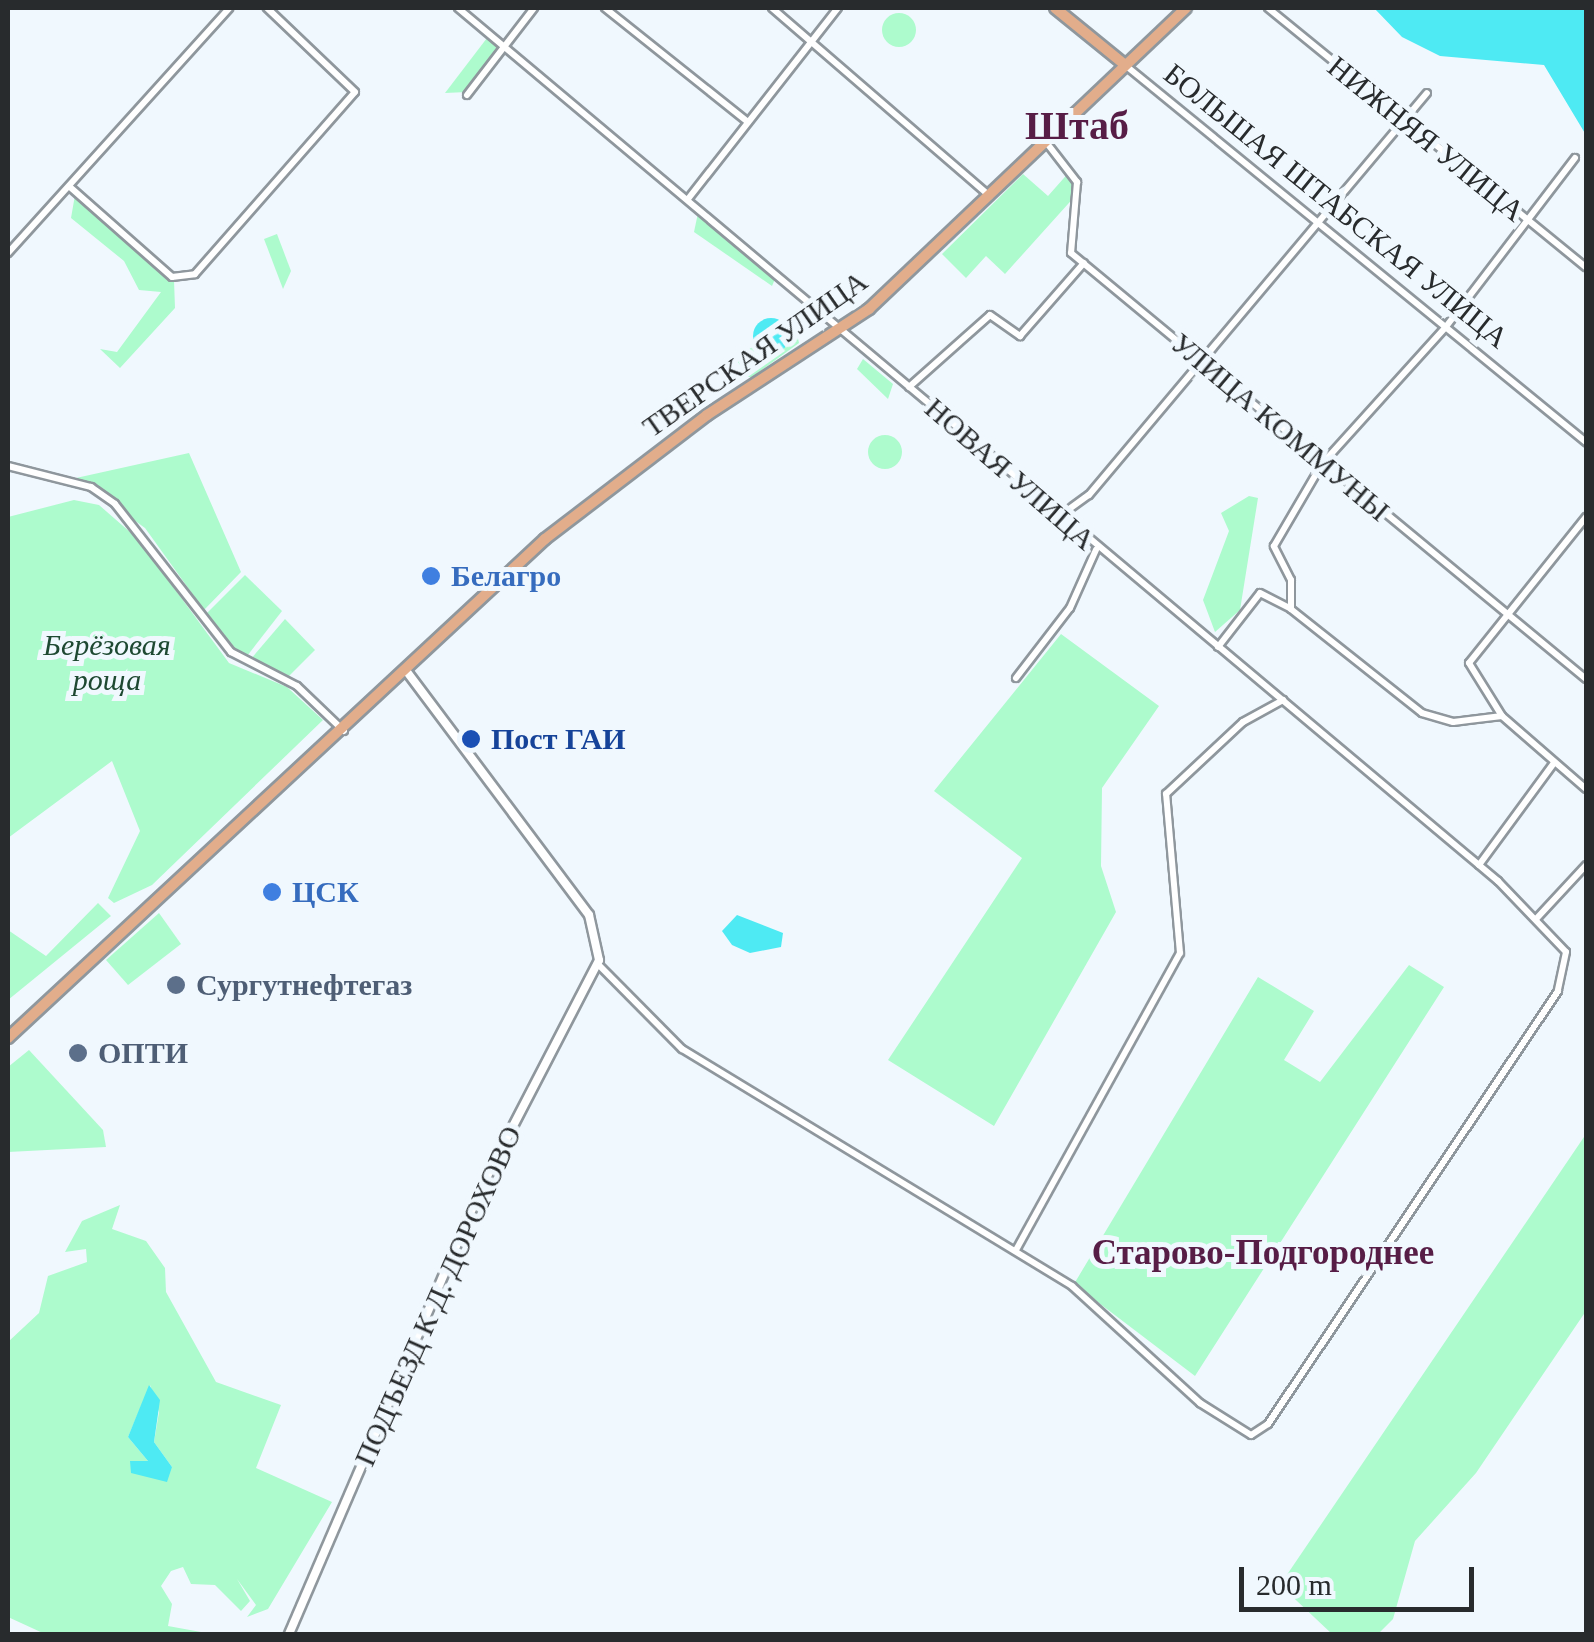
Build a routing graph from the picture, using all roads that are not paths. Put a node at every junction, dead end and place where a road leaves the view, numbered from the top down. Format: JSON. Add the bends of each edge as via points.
{"nodes":[{"id":1,"x":229,"y":8,"type":"edge"},
{"id":2,"x":267,"y":8,"type":"edge"},
{"id":3,"x":458,"y":8,"type":"edge"},
{"id":4,"x":534,"y":8,"type":"edge"},
{"id":5,"x":605,"y":8,"type":"edge"},
{"id":6,"x":772,"y":8,"type":"edge"},
{"id":7,"x":838,"y":8,"type":"edge"},
{"id":8,"x":1055,"y":8,"type":"edge"},
{"id":9,"x":1186,"y":8,"type":"edge"},
{"id":10,"x":1268,"y":8,"type":"edge"},
{"id":11,"x":813,"y":38,"type":"junction"},
{"id":12,"x":506,"y":44,"type":"junction"},
{"id":13,"x":1124,"y":64,"type":"junction"},
{"id":14,"x":1427,"y":93,"type":"dead end"},
{"id":15,"x":467,"y":95,"type":"dead end"},
{"id":16,"x":1405,"y":120,"type":"junction"},
{"id":17,"x":748,"y":122,"type":"junction"},
{"id":18,"x":1046,"y":142,"type":"junction"},
{"id":19,"x":1575,"y":158,"type":"dead end"},
{"id":20,"x":70,"y":187,"type":"junction"},
{"id":21,"x":991,"y":197,"type":"junction"},
{"id":22,"x":688,"y":199,"type":"junction"},
{"id":23,"x":1318,"y":218,"type":"junction"},
{"id":24,"x":1531,"y":223,"type":"junction"},
{"id":25,"x":8,"y":253,"type":"edge"},
{"id":26,"x":1084,"y":263,"type":"junction"},
{"id":27,"x":1586,"y":267,"type":"edge"},
{"id":28,"x":1445,"y":328,"type":"junction"},
{"id":29,"x":840,"y":330,"type":"junction"},
{"id":30,"x":1199,"y":359,"type":"junction"},
{"id":31,"x":909,"y":387,"type":"junction"},
{"id":32,"x":1586,"y":442,"type":"edge"},
{"id":33,"x":1322,"y":464,"type":"junction"},
{"id":34,"x":8,"y":466,"type":"edge"},
{"id":35,"x":1060,"y":515,"type":"junction"},
{"id":36,"x":1586,"y":517,"type":"edge"},
{"id":37,"x":1096,"y":550,"type":"junction"},
{"id":38,"x":1291,"y":610,"type":"junction"},
{"id":39,"x":1508,"y":612,"type":"junction"},
{"id":40,"x":1217,"y":647,"type":"junction"},
{"id":41,"x":408,"y":672,"type":"junction"},
{"id":42,"x":1016,"y":678,"type":"dead end"},
{"id":43,"x":1586,"y":678,"type":"edge"},
{"id":44,"x":1282,"y":700,"type":"junction"},
{"id":45,"x":1502,"y":716,"type":"junction"},
{"id":46,"x":344,"y":732,"type":"junction"},
{"id":47,"x":1554,"y":763,"type":"junction"},
{"id":48,"x":1586,"y":789,"type":"edge"},
{"id":49,"x":1479,"y":865,"type":"junction"},
{"id":50,"x":1586,"y":865,"type":"edge"},
{"id":51,"x":1537,"y":918,"type":"junction"},
{"id":52,"x":598,"y":964,"type":"junction"},
{"id":53,"x":8,"y":1038,"type":"edge"},
{"id":54,"x":1016,"y":1250,"type":"junction"},
{"id":55,"x":290,"y":1634,"type":"edge"}],
"edges":[{"from":1,"to":20,"type":"street"},
{"from":2,"to":20,"type":"street","via":[[355,92],[185,281]]},
{"from":3,"to":12,"type":"street","name":"НОВАЯ УЛИЦА"},
{"from":4,"to":12,"type":"street"},
{"from":5,"to":17,"type":"street"},
{"from":6,"to":11,"type":"street"},
{"from":7,"to":11,"type":"street"},
{"from":8,"to":13,"type":"main road","name":"БОЛЬШАЯ ШТАБСКАЯ УЛИЦА"},
{"from":9,"to":13,"type":"main road","name":"ТВЕРСКАЯ УЛИЦА"},
{"from":10,"to":16,"type":"street","name":"НИЖНЯЯ УЛИЦА"},
{"from":11,"to":17,"type":"street"},
{"from":11,"to":21,"type":"street"},
{"from":12,"to":15,"type":"street"},
{"from":12,"to":22,"type":"street","name":"НОВАЯ УЛИЦА"},
{"from":13,"to":18,"type":"main road","name":"ТВЕРСКАЯ УЛИЦА"},
{"from":13,"to":23,"type":"street","name":"БОЛЬШАЯ ШТАБСКАЯ УЛИЦА"},
{"from":14,"to":16,"type":"street"},
{"from":16,"to":23,"type":"street"},
{"from":16,"to":24,"type":"street","name":"НИЖНЯЯ УЛИЦА"},
{"from":17,"to":22,"type":"street"},
{"from":18,"to":21,"type":"main road","name":"ТВЕРСКАЯ УЛИЦА"},
{"from":18,"to":26,"type":"street","via":[[1074,170],[1070,249]]},
{"from":19,"to":24,"type":"street"},
{"from":20,"to":25,"type":"street"},
{"from":21,"to":29,"type":"main road","name":"ТВЕРСКАЯ УЛИЦА"},
{"from":22,"to":29,"type":"street","name":"НОВАЯ УЛИЦА"},
{"from":23,"to":28,"type":"street","name":"БОЛЬШАЯ ШТАБСКАЯ УЛИЦА"},
{"from":23,"to":30,"type":"street"},
{"from":24,"to":27,"type":"street","name":"НИЖНЯЯ УЛИЦА"},
{"from":24,"to":28,"type":"street"},
{"from":26,"to":30,"type":"street","name":"УЛИЦА КОММУНЫ"},
{"from":26,"to":31,"type":"street","via":[[1020,336],[990,315]]},
{"from":28,"to":32,"type":"street","name":"БОЛЬШАЯ ШТАБСКАЯ УЛИЦА"},
{"from":28,"to":33,"type":"street"},
{"from":29,"to":31,"type":"street","name":"НОВАЯ УЛИЦА"},
{"from":29,"to":41,"type":"main road","name":"ТВЕРСКАЯ УЛИЦА","via":[[571,518]]},
{"from":30,"to":33,"type":"street","name":"УЛИЦА КОММУНЫ"},
{"from":30,"to":35,"type":"street","via":[[1089,495]]},
{"from":31,"to":35,"type":"street","name":"НОВАЯ УЛИЦА"},
{"from":33,"to":38,"type":"street","via":[[1274,546],[1292,580]]},
{"from":33,"to":39,"type":"street","name":"УЛИЦА КОММУНЫ"},
{"from":34,"to":46,"type":"street","via":[[91,487],[115,504],[232,652],[296,686]]},
{"from":35,"to":37,"type":"street","name":"НОВАЯ УЛИЦА"},
{"from":36,"to":39,"type":"street"},
{"from":37,"to":40,"type":"street","name":"НОВАЯ УЛИЦА"},
{"from":37,"to":42,"type":"street","via":[[1070,608]]},
{"from":38,"to":40,"type":"street","via":[[1260,593]]},
{"from":38,"to":45,"type":"street","via":[[1422,713],[1453,722]]},
{"from":39,"to":43,"type":"street","name":"УЛИЦА КОММУНЫ"},
{"from":39,"to":45,"type":"street","via":[[1470,663]]},
{"from":40,"to":44,"type":"street","name":"НОВАЯ УЛИЦА"},
{"from":41,"to":46,"type":"main road","name":"ТВЕРСКАЯ УЛИЦА"},
{"from":41,"to":52,"type":"street","via":[[590,915]]},
{"from":44,"to":49,"type":"street","name":"НОВАЯ УЛИЦА"},
{"from":44,"to":54,"type":"street","via":[[1242,722],[1166,794],[1180,953]]},
{"from":45,"to":47,"type":"street"},
{"from":46,"to":53,"type":"main road","name":"ТВЕРСКАЯ УЛИЦА"},
{"from":47,"to":48,"type":"street"},
{"from":47,"to":49,"type":"street"},
{"from":49,"to":51,"type":"street","name":"НОВАЯ УЛИЦА"},
{"from":50,"to":51,"type":"street"},
{"from":51,"to":54,"type":"street","name":"НОВАЯ УЛИЦА","via":[[1560,942],[1558,991],[1262,1430],[1240,1433],[1223,1422],[1118,1320]]},
{"from":52,"to":54,"type":"street","via":[[682,1049]]},
{"from":52,"to":55,"type":"street","name":"ПОДЪЕЗД К Д. ДОРОХОВО","via":[[484,1184]]}]}
